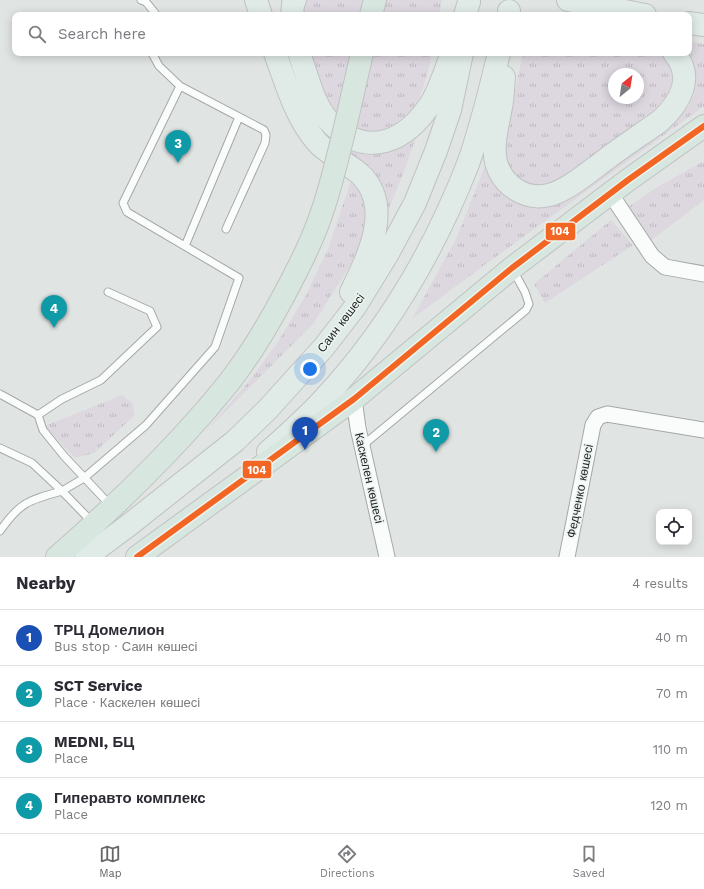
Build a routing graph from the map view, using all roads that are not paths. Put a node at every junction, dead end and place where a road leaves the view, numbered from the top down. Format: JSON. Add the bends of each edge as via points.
{"nodes":[{"id":1,"x":141,"y":0,"type":"edge"},
{"id":2,"x":256,"y":0,"type":"edge"},
{"id":3,"x":295,"y":0,"type":"edge"},
{"id":4,"x":375,"y":0,"type":"edge"},
{"id":5,"x":568,"y":0,"type":"edge"},
{"id":6,"x":596,"y":6,"type":"junction"},
{"id":7,"x":154,"y":12,"type":"edge"},
{"id":8,"x":260,"y":12,"type":"edge"},
{"id":9,"x":292,"y":12,"type":"edge"},
{"id":10,"x":372,"y":12,"type":"edge"},
{"id":11,"x":609,"y":12,"type":"edge"},
{"id":12,"x":629,"y":12,"type":"edge"},
{"id":13,"x":692,"y":23,"type":"edge"},
{"id":14,"x":704,"y":25,"type":"edge"},
{"id":15,"x":154,"y":56,"type":"edge"},
{"id":16,"x":276,"y":56,"type":"edge"},
{"id":17,"x":300,"y":56,"type":"edge"},
{"id":18,"x":361,"y":56,"type":"edge"},
{"id":19,"x":451,"y":56,"type":"edge"},
{"id":20,"x":461,"y":56,"type":"edge"},
{"id":21,"x":498,"y":56,"type":"edge"},
{"id":22,"x":506,"y":56,"type":"edge"},
{"id":23,"x":676,"y":56,"type":"edge"},
{"id":24,"x":180,"y":86,"type":"junction"},
{"id":25,"x":239,"y":117,"type":"junction"},
{"id":26,"x":704,"y":126,"type":"edge"},
{"id":27,"x":610,"y":193,"type":"junction"},
{"id":28,"x":226,"y":228,"type":"dead end"},
{"id":29,"x":185,"y":246,"type":"junction"},
{"id":30,"x":512,"y":268,"type":"junction"},
{"id":31,"x":704,"y":274,"type":"edge"},
{"id":32,"x":108,"y":292,"type":"dead end"},
{"id":33,"x":296,"y":378,"type":"junction"},
{"id":34,"x":0,"y":394,"type":"edge"},
{"id":35,"x":354,"y":399,"type":"junction"},
{"id":36,"x":38,"y":415,"type":"junction"},
{"id":37,"x":704,"y":430,"type":"edge"},
{"id":38,"x":362,"y":446,"type":"junction"},
{"id":39,"x":0,"y":448,"type":"edge"},
{"id":40,"x":84,"y":478,"type":"junction"},
{"id":41,"x":62,"y":491,"type":"junction"},
{"id":42,"x":210,"y":503,"type":"junction"},
{"id":43,"x":113,"y":508,"type":"junction"},
{"id":44,"x":94,"y":525,"type":"junction"},
{"id":45,"x":0,"y":531,"type":"edge"},
{"id":46,"x":57,"y":557,"type":"edge"},
{"id":47,"x":86,"y":557,"type":"edge"},
{"id":48,"x":137,"y":557,"type":"edge"},
{"id":49,"x":388,"y":557,"type":"edge"},
{"id":50,"x":567,"y":557,"type":"edge"}],
"edges":[{"from":1,"to":7,"type":"lane"},
{"from":2,"to":8,"type":"main road"},
{"from":3,"to":9,"type":"main road"},
{"from":4,"to":10,"type":"highway"},
{"from":5,"to":6,"type":"main road"},
{"from":6,"to":11,"type":"main road"},
{"from":6,"to":12,"type":"main road"},
{"from":13,"to":14,"type":"main road"},
{"from":15,"to":24,"type":"lane","via":[[159,66]]},
{"from":16,"to":33,"type":"main road","via":[[305,125],[317,142],[359,173],[369,184],[374,193],[378,219],[362,270],[341,312]]},
{"from":17,"to":19,"type":"main road","via":[[317,103],[327,120],[356,140],[380,143],[395,138],[422,116],[442,82]]},
{"from":18,"to":43,"type":"highway","bridge":true,"via":[[341,148],[325,204],[283,298],[233,378],[185,434]]},
{"from":20,"to":33,"type":"main road","name":"Саин көшесі","via":[[450,110],[415,203],[355,307]]},
{"from":21,"to":42,"type":"main road","via":[[482,121],[446,216],[383,327],[320,403]]},
{"from":22,"to":23,"type":"main road","via":[[502,106],[496,135],[496,162],[503,178],[513,188],[523,194],[535,196],[549,195],[572,185],[670,112],[684,85],[684,75]]},
{"from":24,"to":25,"type":"lane"},
{"from":24,"to":29,"type":"lane","via":[[123,204],[127,212]]},
{"from":25,"to":28,"type":"lane","via":[[264,130],[266,135],[265,143]]},
{"from":25,"to":29,"type":"lane"},
{"from":26,"to":27,"type":"highway"},
{"from":27,"to":30,"type":"highway"},
{"from":27,"to":31,"type":"street","via":[[659,263],[665,267]]},
{"from":29,"to":40,"type":"lane","via":[[239,278],[215,347],[146,425]]},
{"from":30,"to":35,"type":"highway"},
{"from":30,"to":38,"type":"lane","via":[[529,304],[526,310]]},
{"from":32,"to":36,"type":"lane","via":[[150,311],[157,327],[101,380],[62,399]]},
{"from":33,"to":47,"type":"main road","name":"Саин көшесі","via":[[235,441]]},
{"from":34,"to":36,"type":"lane"},
{"from":35,"to":38,"type":"street","name":"Каскелен көшесі"},
{"from":35,"to":42,"type":"highway"},
{"from":36,"to":40,"type":"lane","via":[[42,430]]},
{"from":37,"to":50,"type":"street","name":"Федченко көшесі","via":[[607,414],[598,417],[593,425]]},
{"from":38,"to":49,"type":"street","name":"Каскелен көшесі"},
{"from":39,"to":41,"type":"lane","via":[[32,463]]},
{"from":40,"to":41,"type":"lane"},
{"from":40,"to":43,"type":"lane"},
{"from":41,"to":44,"type":"lane"},
{"from":41,"to":45,"type":"lane","via":[[35,498],[22,505]]},
{"from":42,"to":48,"type":"highway"},
{"from":43,"to":44,"type":"highway"},
{"from":44,"to":46,"type":"highway"}]}
